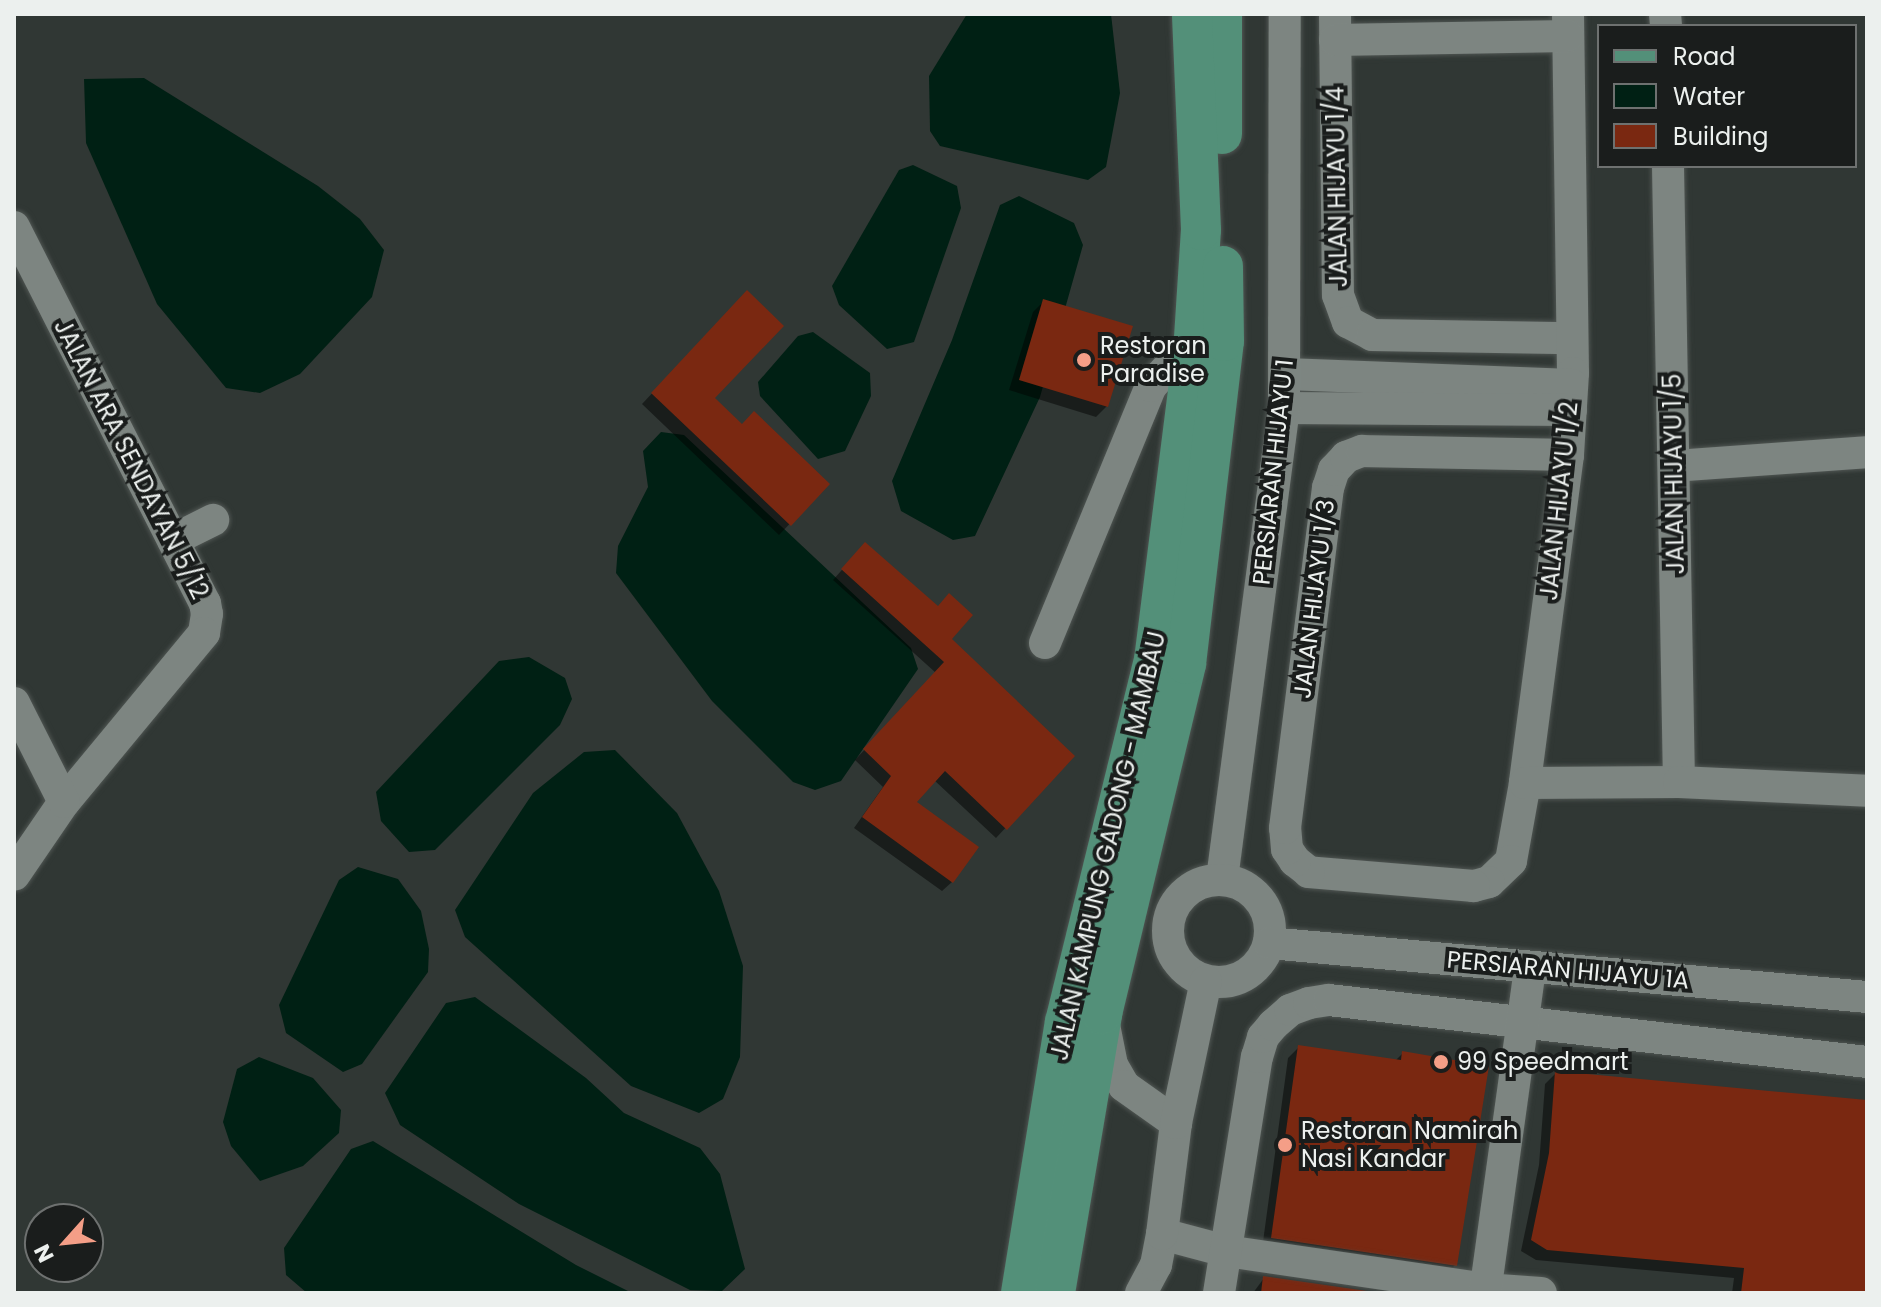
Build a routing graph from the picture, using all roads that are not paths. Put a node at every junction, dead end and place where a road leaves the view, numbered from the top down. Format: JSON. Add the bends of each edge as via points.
{"nodes":[{"id":1,"x":1192,"y":14,"type":"edge"},
{"id":2,"x":1222,"y":14,"type":"edge"},
{"id":3,"x":1285,"y":14,"type":"edge"},
{"id":4,"x":1568,"y":25,"type":"edge"},
{"id":5,"x":1335,"y":27,"type":"edge"},
{"id":6,"x":1668,"y":168,"type":"edge"},
{"id":7,"x":14,"y":227,"type":"edge"},
{"id":8,"x":1572,"y":338,"type":"junction"},
{"id":9,"x":1193,"y":353,"type":"junction"},
{"id":10,"x":1286,"y":374,"type":"junction"},
{"id":11,"x":1572,"y":398,"type":"junction"},
{"id":12,"x":1284,"y":408,"type":"junction"},
{"id":13,"x":1867,"y":452,"type":"edge"},
{"id":14,"x":1568,"y":455,"type":"junction"},
{"id":15,"x":1674,"y":466,"type":"junction"},
{"id":16,"x":213,"y":520,"type":"dead end"},
{"id":17,"x":173,"y":540,"type":"junction"},
{"id":18,"x":1045,"y":643,"type":"dead end"},
{"id":19,"x":14,"y":703,"type":"edge"},
{"id":20,"x":1679,"y":782,"type":"junction"},
{"id":21,"x":1525,"y":783,"type":"junction"},
{"id":22,"x":1867,"y":791,"type":"edge"},
{"id":23,"x":64,"y":802,"type":"junction"},
{"id":24,"x":14,"y":875,"type":"edge"},
{"id":25,"x":1222,"y":879,"type":"junction"},
{"id":26,"x":1396,"y":882,"type":"joint"},
{"id":27,"x":1269,"y":943,"type":"junction"},
{"id":28,"x":1530,"y":967,"type":"junction"},
{"id":29,"x":1206,"y":981,"type":"junction"},
{"id":30,"x":1867,"y":997,"type":"edge"},
{"id":31,"x":1102,"y":1014,"type":"junction"},
{"id":32,"x":1523,"y":1024,"type":"junction"},
{"id":33,"x":1867,"y":1062,"type":"edge"},
{"id":34,"x":1176,"y":1123,"type":"junction"},
{"id":35,"x":1162,"y":1234,"type":"junction"},
{"id":36,"x":1226,"y":1251,"type":"junction"},
{"id":37,"x":1485,"y":1291,"type":"edge"},
{"id":38,"x":1021,"y":1293,"type":"edge"},
{"id":39,"x":1055,"y":1293,"type":"edge"},
{"id":40,"x":1141,"y":1293,"type":"edge"},
{"id":41,"x":1219,"y":1293,"type":"edge"},
{"id":42,"x":1541,"y":1293,"type":"edge"}],
"edges":[{"from":1,"to":9,"type":"main road","name":"JALAN KAMPUNG GADONG - MAMBAU","via":[[1201,230]]},
{"from":2,"to":31,"type":"main road","name":"JALAN KAMPUNG GADONG - MAMBAU","via":[[1224,341],[1186,664]]},
{"from":3,"to":10,"type":"street","name":"PERSIARAN HIJAYU 1"},
{"from":4,"to":5,"type":"street"},
{"from":4,"to":8,"type":"street","name":"JALAN HIJAYU 1/2"},
{"from":5,"to":8,"type":"street","name":"JALAN HIJAYU 1/4","via":[[1338,295],[1348,322],[1372,335]]},
{"from":6,"to":15,"type":"street","name":"JALAN HIJAYU 1/5"},
{"from":7,"to":17,"type":"street","name":"JALAN ARA SENDAYAN 5/12"},
{"from":8,"to":11,"type":"street","name":"JALAN HIJAYU 1/2"},
{"from":9,"to":18,"type":"street","via":[[1151,386]]},
{"from":9,"to":38,"type":"main road","name":"JALAN KAMPUNG GADONG - MAMBAU","via":[[1154,660],[1065,1022]]},
{"from":10,"to":11,"type":"street"},
{"from":10,"to":12,"type":"street","name":"PERSIARAN HIJAYU 1"},
{"from":11,"to":12,"type":"street"},
{"from":11,"to":14,"type":"street","name":"JALAN HIJAYU 1/2"},
{"from":12,"to":25,"type":"street","name":"PERSIARAN HIJAYU 1"},
{"from":13,"to":15,"type":"street"},
{"from":14,"to":21,"type":"street","name":"JALAN HIJAYU 1/2"},
{"from":14,"to":26,"type":"street","name":"JALAN HIJAYU 1/3","via":[[1362,451],[1346,457],[1334,470],[1285,828],[1287,849],[1309,872]]},
{"from":15,"to":20,"type":"street","name":"JALAN HIJAYU 1/5"},
{"from":16,"to":17,"type":"street"},
{"from":17,"to":23,"type":"street","name":"JALAN ARA SENDAYAN 5/12","via":[[205,603],[204,633]]},
{"from":19,"to":23,"type":"street"},
{"from":20,"to":21,"type":"street"},
{"from":20,"to":22,"type":"street"},
{"from":21,"to":26,"type":"street","name":"JALAN HIJAYU 1/2","via":[[1511,861],[1502,873],[1474,886]]},
{"from":23,"to":24,"type":"street","name":"JALAN ARA SENDAYAN 5/12"},
{"from":25,"to":27,"type":"street","via":[[1254,893],[1265,907]]},
{"from":25,"to":29,"type":"street","via":[[1188,889],[1170,915],[1167,932],[1178,962]]},
{"from":27,"to":28,"type":"street","name":"PERSIARAN HIJAYU 1A"},
{"from":27,"to":29,"type":"street","via":[[1252,971],[1222,983]]},
{"from":28,"to":30,"type":"street","name":"PERSIARAN HIJAYU 1A"},
{"from":28,"to":32,"type":"street"},
{"from":29,"to":34,"type":"street"},
{"from":31,"to":34,"type":"street","via":[[1117,1076]]},
{"from":31,"to":39,"type":"main road","name":"JALAN KAMPUNG GADONG - MAMBAU"},
{"from":32,"to":33,"type":"street"},
{"from":32,"to":36,"type":"street","via":[[1329,1000],[1290,1010],[1263,1037],[1257,1057]]},
{"from":32,"to":37,"type":"street"},
{"from":34,"to":35,"type":"street"},
{"from":35,"to":36,"type":"street"},
{"from":35,"to":40,"type":"street","via":[[1156,1265]]},
{"from":36,"to":37,"type":"street"},
{"from":36,"to":41,"type":"street"},
{"from":37,"to":42,"type":"street"}]}
